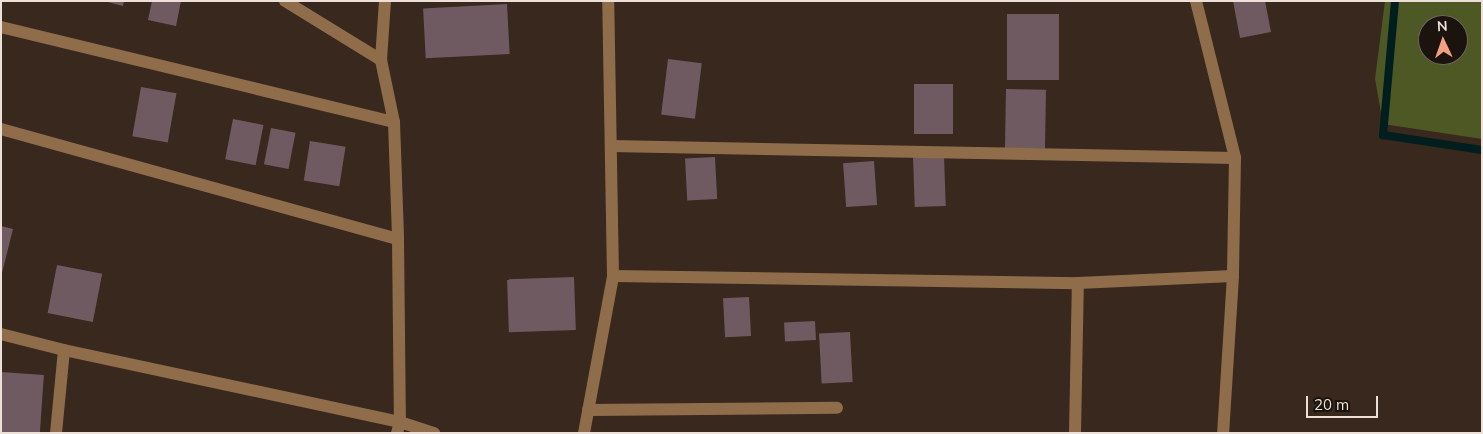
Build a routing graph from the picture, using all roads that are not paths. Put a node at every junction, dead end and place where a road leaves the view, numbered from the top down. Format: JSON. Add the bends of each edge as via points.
{"nodes":[{"id":1,"x":285,"y":1,"type":"edge"},
{"id":2,"x":385,"y":1,"type":"edge"},
{"id":3,"x":608,"y":1,"type":"edge"},
{"id":4,"x":1196,"y":1,"type":"edge"},
{"id":5,"x":1,"y":27,"type":"edge"},
{"id":6,"x":381,"y":60,"type":"junction"},
{"id":7,"x":394,"y":122,"type":"junction"},
{"id":8,"x":1,"y":128,"type":"edge"},
{"id":9,"x":611,"y":146,"type":"junction"},
{"id":10,"x":1235,"y":158,"type":"junction"},
{"id":11,"x":398,"y":239,"type":"junction"},
{"id":12,"x":612,"y":276,"type":"junction"},
{"id":13,"x":1233,"y":276,"type":"junction"},
{"id":14,"x":1078,"y":283,"type":"junction"},
{"id":15,"x":1,"y":334,"type":"edge"},
{"id":16,"x":64,"y":350,"type":"junction"},
{"id":17,"x":836,"y":408,"type":"dead end"},
{"id":18,"x":588,"y":410,"type":"junction"},
{"id":19,"x":398,"y":427,"type":"edge"},
{"id":20,"x":56,"y":433,"type":"edge"},
{"id":21,"x":434,"y":433,"type":"edge"},
{"id":22,"x":584,"y":433,"type":"edge"},
{"id":23,"x":1075,"y":433,"type":"edge"},
{"id":24,"x":1223,"y":433,"type":"edge"}],
"edges":[{"from":1,"to":6,"type":"street"},
{"from":2,"to":6,"type":"street"},
{"from":3,"to":9,"type":"street"},
{"from":4,"to":10,"type":"street"},
{"from":5,"to":7,"type":"street"},
{"from":6,"to":7,"type":"street"},
{"from":7,"to":11,"type":"street"},
{"from":8,"to":11,"type":"street"},
{"from":9,"to":10,"type":"street"},
{"from":9,"to":12,"type":"street"},
{"from":10,"to":13,"type":"street"},
{"from":11,"to":19,"type":"street"},
{"from":12,"to":14,"type":"street"},
{"from":12,"to":18,"type":"street"},
{"from":13,"to":14,"type":"street"},
{"from":13,"to":24,"type":"street"},
{"from":14,"to":23,"type":"street"},
{"from":15,"to":16,"type":"street"},
{"from":16,"to":19,"type":"street"},
{"from":16,"to":20,"type":"street"},
{"from":17,"to":18,"type":"street"},
{"from":18,"to":22,"type":"street"},
{"from":19,"to":21,"type":"street"}]}
